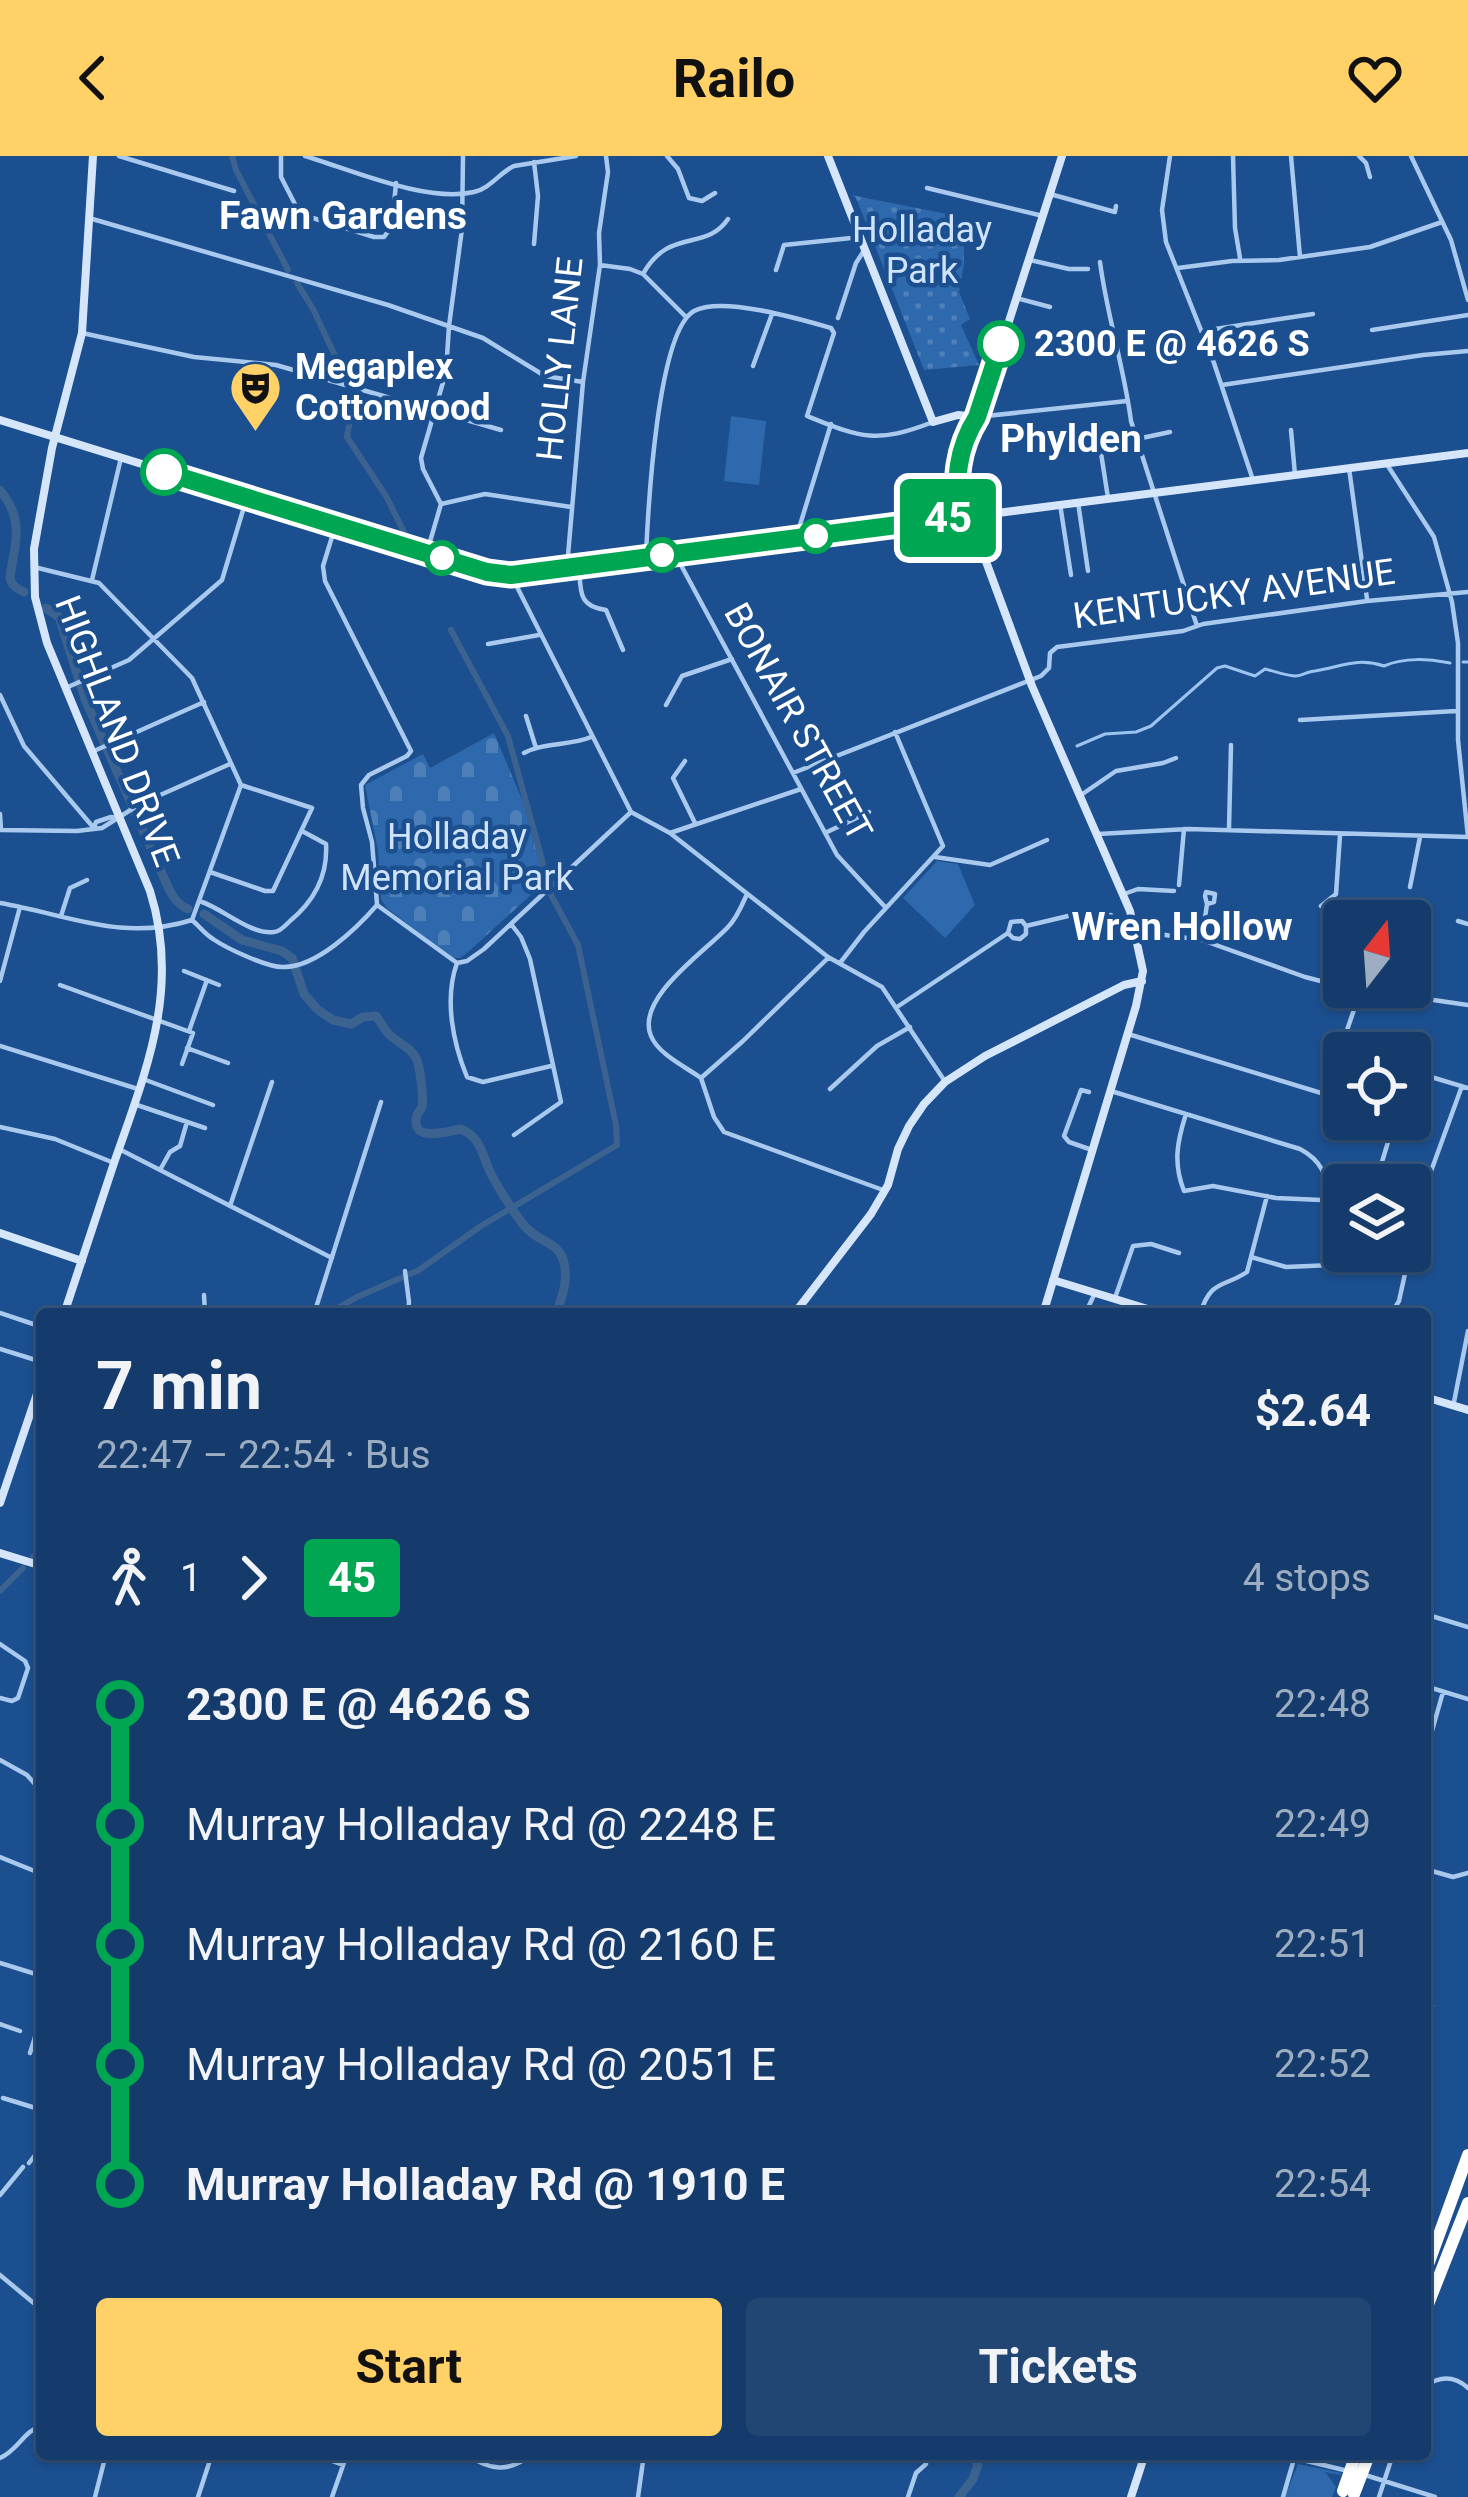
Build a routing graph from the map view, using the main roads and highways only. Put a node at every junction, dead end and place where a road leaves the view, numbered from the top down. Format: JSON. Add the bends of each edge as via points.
{"nodes":[{"id":1,"x":93,"y":156,"type":"edge"},
{"id":2,"x":827,"y":156,"type":"edge"},
{"id":3,"x":1062,"y":156,"type":"edge"},
{"id":4,"x":977,"y":417,"type":"junction"},
{"id":5,"x":0,"y":420,"type":"edge"},
{"id":6,"x":55,"y":438,"type":"junction"},
{"id":7,"x":1468,"y":453,"type":"edge"},
{"id":8,"x":967,"y":516,"type":"junction"},
{"id":9,"x":1142,"y":981,"type":"junction"},
{"id":10,"x":0,"y":1233,"type":"edge"},
{"id":11,"x":82,"y":1261,"type":"junction"},
{"id":12,"x":1053,"y":1280,"type":"junction"},
{"id":13,"x":66,"y":1308,"type":"edge"},
{"id":14,"x":799,"y":1308,"type":"edge"},
{"id":15,"x":1045,"y":1308,"type":"edge"},
{"id":16,"x":1146,"y":1308,"type":"edge"},
{"id":17,"x":36,"y":1394,"type":"edge"},
{"id":18,"x":1431,"y":1400,"type":"edge"},
{"id":19,"x":1468,"y":1410,"type":"edge"},
{"id":20,"x":4,"y":1479,"type":"edge"},
{"id":21,"x":0,"y":1503,"type":"edge"},
{"id":22,"x":0,"y":1552,"type":"edge"},
{"id":23,"x":36,"y":1564,"type":"edge"},
{"id":24,"x":1468,"y":2156,"type":"edge"},
{"id":25,"x":1468,"y":2203,"type":"edge"},
{"id":26,"x":1431,"y":2257,"type":"edge"},
{"id":27,"x":1431,"y":2297,"type":"edge"},
{"id":28,"x":1142,"y":2460,"type":"edge"},
{"id":29,"x":1354,"y":2460,"type":"edge"},
{"id":30,"x":1366,"y":2460,"type":"edge"},
{"id":31,"x":1348,"y":2495,"type":"edge"},
{"id":32,"x":1131,"y":2497,"type":"edge"}],
"edges":[{"from":1,"to":6,"type":"main road","name":"HIGHLAND DRIVE","via":[[82,333]]},
{"from":2,"to":4,"type":"main road","via":[[933,422]]},
{"from":3,"to":4,"type":"main road"},
{"from":4,"to":8,"type":"main road","via":[[958,491]]},
{"from":5,"to":6,"type":"main road"},
{"from":6,"to":8,"type":"main road","via":[[511,575]]},
{"from":6,"to":11,"type":"main road","name":"HIGHLAND DRIVE","via":[[37,524],[38,617],[150,891],[164,982],[140,1090]]},
{"from":7,"to":8,"type":"main road"},
{"from":8,"to":9,"type":"main road","via":[[1124,894]]},
{"from":9,"to":12,"type":"main road"},
{"from":9,"to":14,"type":"main road","via":[[945,1082],[909,1126],[886,1191]]},
{"from":10,"to":11,"type":"main road"},
{"from":11,"to":13,"type":"main road","name":"HIGHLAND DRIVE"},
{"from":12,"to":15,"type":"main road"},
{"from":12,"to":16,"type":"main road"},
{"from":17,"to":20,"type":"main road"},
{"from":18,"to":19,"type":"main road"},
{"from":20,"to":21,"type":"main road"},
{"from":22,"to":23,"type":"main road"},
{"from":24,"to":26,"type":"highway"},
{"from":25,"to":27,"type":"highway"},
{"from":28,"to":32,"type":"main road"},
{"from":29,"to":31,"type":"highway","bridge":true},
{"from":30,"to":31,"type":"highway","bridge":true}]}
